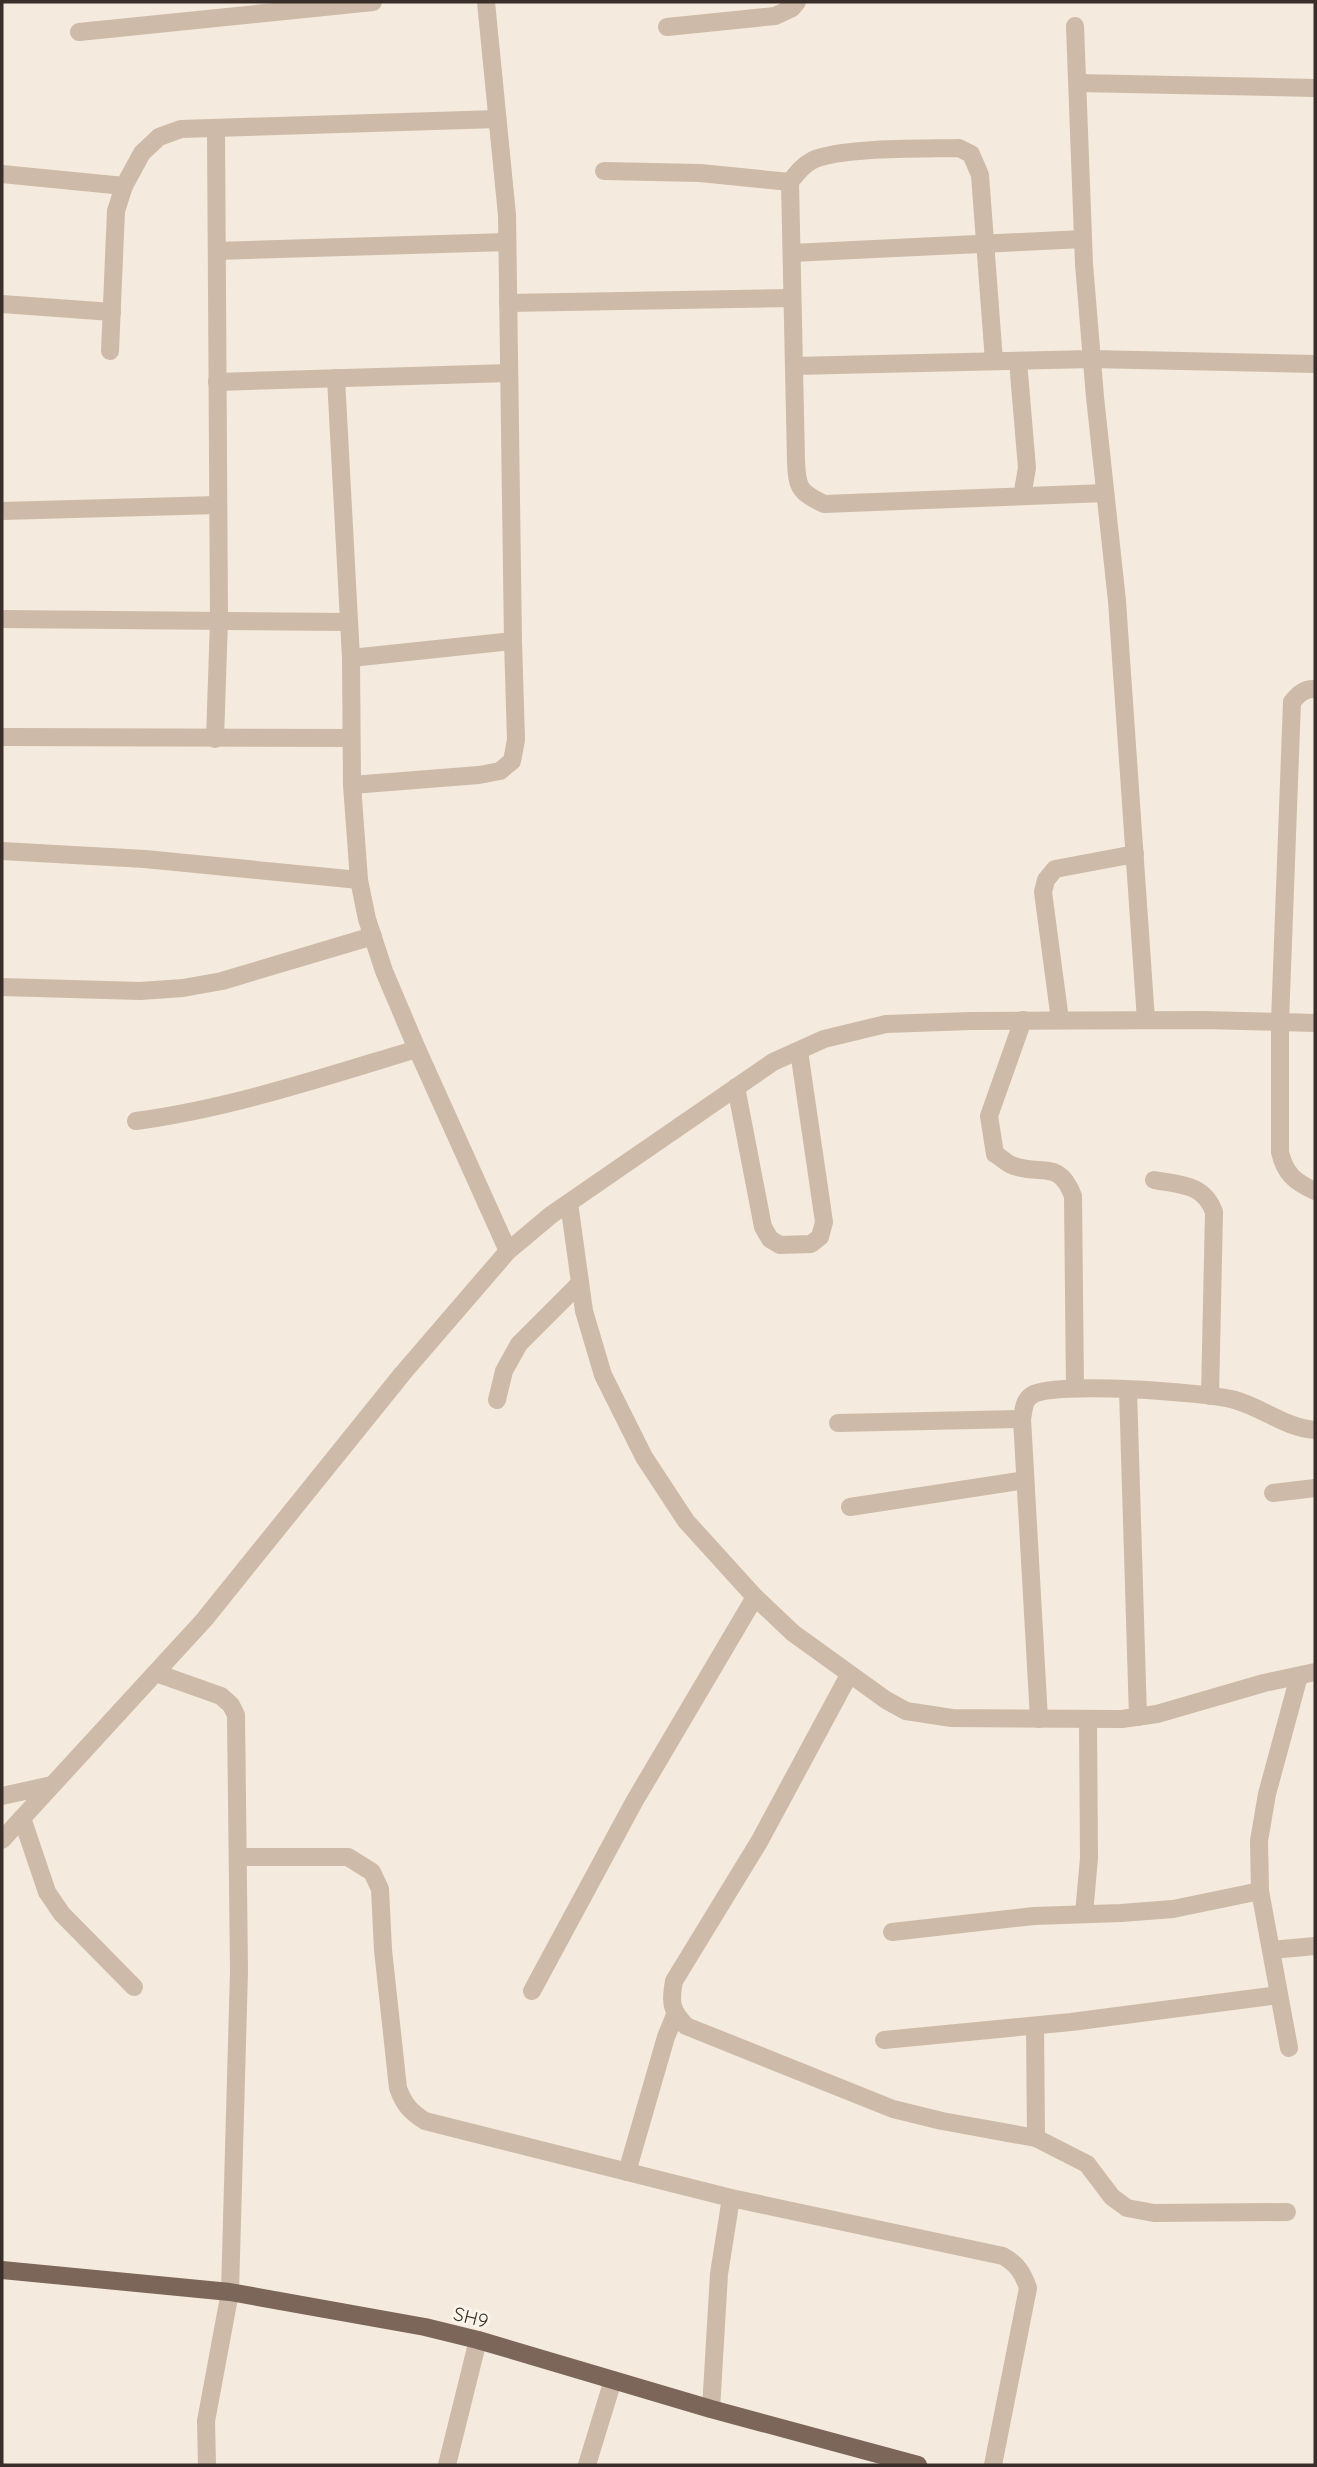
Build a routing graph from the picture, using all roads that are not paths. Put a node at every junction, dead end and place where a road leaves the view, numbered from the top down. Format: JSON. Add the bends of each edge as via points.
{"nodes":[{"id":1,"x":373,"y":2,"type":"edge"},
{"id":2,"x":486,"y":2,"type":"edge"},
{"id":3,"x":797,"y":2,"type":"edge"},
{"id":4,"x":1075,"y":26,"type":"dead end"},
{"id":5,"x":667,"y":27,"type":"dead end"},
{"id":6,"x":79,"y":32,"type":"dead end"},
{"id":7,"x":1078,"y":83,"type":"junction"},
{"id":8,"x":1315,"y":88,"type":"edge"},
{"id":9,"x":497,"y":119,"type":"junction"},
{"id":10,"x":216,"y":128,"type":"junction"},
{"id":11,"x":604,"y":171,"type":"dead end"},
{"id":12,"x":2,"y":174,"type":"edge"},
{"id":13,"x":790,"y":182,"type":"junction"},
{"id":14,"x":124,"y":186,"type":"junction"},
{"id":15,"x":1083,"y":239,"type":"junction"},
{"id":16,"x":507,"y":242,"type":"junction"},
{"id":17,"x":985,"y":245,"type":"junction"},
{"id":18,"x":217,"y":251,"type":"junction"},
{"id":19,"x":792,"y":253,"type":"junction"},
{"id":20,"x":792,"y":298,"type":"junction"},
{"id":21,"x":508,"y":303,"type":"junction"},
{"id":22,"x":2,"y":304,"type":"edge"},
{"id":23,"x":112,"y":312,"type":"junction"},
{"id":24,"x":110,"y":351,"type":"dead end"},
{"id":25,"x":1092,"y":359,"type":"junction"},
{"id":26,"x":994,"y":361,"type":"junction"},
{"id":27,"x":1018,"y":361,"type":"junction"},
{"id":28,"x":1315,"y":364,"type":"edge"},
{"id":29,"x":794,"y":366,"type":"junction"},
{"id":30,"x":509,"y":373,"type":"junction"},
{"id":31,"x":336,"y":378,"type":"junction"},
{"id":32,"x":217,"y":382,"type":"junction"},
{"id":33,"x":1105,"y":493,"type":"junction"},
{"id":34,"x":1023,"y":496,"type":"junction"},
{"id":35,"x":218,"y":505,"type":"junction"},
{"id":36,"x":2,"y":511,"type":"edge"},
{"id":37,"x":2,"y":619,"type":"edge"},
{"id":38,"x":219,"y":620,"type":"junction"},
{"id":39,"x":349,"y":622,"type":"junction"},
{"id":40,"x":513,"y":641,"type":"junction"},
{"id":41,"x":351,"y":658,"type":"junction"},
{"id":42,"x":1315,"y":689,"type":"edge"},
{"id":43,"x":2,"y":737,"type":"edge"},
{"id":44,"x":351,"y":738,"type":"junction"},
{"id":45,"x":215,"y":739,"type":"junction"},
{"id":46,"x":352,"y":785,"type":"junction"},
{"id":47,"x":2,"y":851,"type":"edge"},
{"id":48,"x":1135,"y":854,"type":"junction"},
{"id":49,"x":359,"y":880,"type":"junction"},
{"id":50,"x":373,"y":936,"type":"junction"},
{"id":51,"x":2,"y":988,"type":"edge"},
{"id":52,"x":1023,"y":1020,"type":"junction"},
{"id":53,"x":1060,"y":1020,"type":"junction"},
{"id":54,"x":1146,"y":1020,"type":"junction"},
{"id":55,"x":1280,"y":1022,"type":"junction"},
{"id":56,"x":1315,"y":1023,"type":"edge"},
{"id":57,"x":417,"y":1049,"type":"junction"},
{"id":58,"x":799,"y":1051,"type":"junction"},
{"id":59,"x":736,"y":1087,"type":"junction"},
{"id":60,"x":136,"y":1121,"type":"dead end"},
{"id":61,"x":1154,"y":1180,"type":"dead end"},
{"id":62,"x":1315,"y":1191,"type":"edge"},
{"id":63,"x":569,"y":1203,"type":"junction"},
{"id":64,"x":508,"y":1251,"type":"junction"},
{"id":65,"x":580,"y":1283,"type":"junction"},
{"id":66,"x":1074,"y":1388,"type":"junction"},
{"id":67,"x":1128,"y":1390,"type":"junction"},
{"id":68,"x":1210,"y":1395,"type":"junction"},
{"id":69,"x":497,"y":1401,"type":"dead end"},
{"id":70,"x":1022,"y":1419,"type":"junction"},
{"id":71,"x":838,"y":1423,"type":"dead end"},
{"id":72,"x":1315,"y":1430,"type":"edge"},
{"id":73,"x":1025,"y":1480,"type":"junction"},
{"id":74,"x":1315,"y":1489,"type":"edge"},
{"id":75,"x":1273,"y":1493,"type":"dead end"},
{"id":76,"x":850,"y":1507,"type":"dead end"},
{"id":77,"x":755,"y":1597,"type":"junction"},
{"id":78,"x":156,"y":1673,"type":"junction"},
{"id":79,"x":1307,"y":1674,"type":"edge"},
{"id":80,"x":849,"y":1675,"type":"junction"},
{"id":81,"x":1138,"y":1717,"type":"junction"},
{"id":82,"x":1039,"y":1719,"type":"junction"},
{"id":83,"x":1088,"y":1719,"type":"junction"},
{"id":84,"x":52,"y":1785,"type":"junction"},
{"id":85,"x":2,"y":1796,"type":"edge"},
{"id":86,"x":22,"y":1818,"type":"junction"},
{"id":87,"x":2,"y":1840,"type":"edge"},
{"id":88,"x":237,"y":1857,"type":"junction"},
{"id":89,"x":1260,"y":1891,"type":"junction"},
{"id":90,"x":1084,"y":1914,"type":"junction"},
{"id":91,"x":892,"y":1932,"type":"dead end"},
{"id":92,"x":1315,"y":1945,"type":"edge"},
{"id":93,"x":1271,"y":1950,"type":"junction"},
{"id":94,"x":134,"y":1987,"type":"dead end"},
{"id":95,"x":532,"y":1991,"type":"dead end"},
{"id":96,"x":1279,"y":1995,"type":"junction"},
{"id":97,"x":675,"y":2015,"type":"junction"},
{"id":98,"x":1035,"y":2026,"type":"junction"},
{"id":99,"x":884,"y":2040,"type":"dead end"},
{"id":100,"x":1289,"y":2048,"type":"dead end"},
{"id":101,"x":1036,"y":2138,"type":"junction"},
{"id":102,"x":627,"y":2172,"type":"junction"},
{"id":103,"x":731,"y":2198,"type":"junction"},
{"id":104,"x":1287,"y":2211,"type":"dead end"},
{"id":105,"x":2,"y":2270,"type":"edge"},
{"id":106,"x":230,"y":2292,"type":"junction"},
{"id":107,"x":478,"y":2340,"type":"junction"},
{"id":108,"x":613,"y":2380,"type":"junction"},
{"id":109,"x":711,"y":2409,"type":"junction"},
{"id":110,"x":207,"y":2465,"type":"edge"},
{"id":111,"x":447,"y":2465,"type":"edge"},
{"id":112,"x":587,"y":2465,"type":"edge"},
{"id":113,"x":918,"y":2465,"type":"edge"},
{"id":114,"x":993,"y":2465,"type":"edge"}],
"edges":[{"from":1,"to":6,"type":"street"},
{"from":2,"to":9,"type":"street"},
{"from":3,"to":5,"type":"street","via":[[775,16]]},
{"from":4,"to":7,"type":"street"},
{"from":7,"to":8,"type":"street"},
{"from":7,"to":15,"type":"street"},
{"from":9,"to":10,"type":"street"},
{"from":9,"to":16,"type":"street"},
{"from":10,"to":14,"type":"street","via":[[181,129],[159,137],[142,153]]},
{"from":10,"to":18,"type":"street"},
{"from":11,"to":13,"type":"street","via":[[700,173]]},
{"from":12,"to":14,"type":"street"},
{"from":13,"to":17,"type":"street","via":[[815,159],[842,153],[959,148],[971,154],[980,175]]},
{"from":13,"to":19,"type":"street"},
{"from":14,"to":23,"type":"street","via":[[116,211]]},
{"from":15,"to":17,"type":"street"},
{"from":15,"to":25,"type":"street"},
{"from":16,"to":18,"type":"street"},
{"from":16,"to":21,"type":"street"},
{"from":17,"to":19,"type":"street"},
{"from":17,"to":26,"type":"street"},
{"from":18,"to":32,"type":"street"},
{"from":19,"to":20,"type":"street"},
{"from":20,"to":21,"type":"street"},
{"from":20,"to":29,"type":"street"},
{"from":21,"to":30,"type":"street"},
{"from":22,"to":23,"type":"street"},
{"from":23,"to":24,"type":"street"},
{"from":25,"to":27,"type":"street"},
{"from":25,"to":28,"type":"street"},
{"from":25,"to":33,"type":"street"},
{"from":26,"to":27,"type":"street"},
{"from":26,"to":29,"type":"street"},
{"from":27,"to":34,"type":"street","via":[[1027,468]]},
{"from":29,"to":34,"type":"street","via":[[797,482],[804,495],[824,504]]},
{"from":30,"to":31,"type":"street"},
{"from":30,"to":40,"type":"street"},
{"from":31,"to":32,"type":"street"},
{"from":31,"to":39,"type":"street"},
{"from":32,"to":35,"type":"street"},
{"from":33,"to":34,"type":"street"},
{"from":33,"to":48,"type":"street"},
{"from":35,"to":36,"type":"street"},
{"from":35,"to":38,"type":"street"},
{"from":37,"to":38,"type":"street"},
{"from":38,"to":39,"type":"street"},
{"from":38,"to":45,"type":"street"},
{"from":39,"to":41,"type":"street"},
{"from":40,"to":41,"type":"street"},
{"from":40,"to":46,"type":"street","via":[[516,740],[512,761],[500,771],[479,775]]},
{"from":41,"to":44,"type":"street"},
{"from":42,"to":55,"type":"street","via":[[1298,694],[1292,702]]},
{"from":43,"to":45,"type":"street"},
{"from":44,"to":45,"type":"street"},
{"from":44,"to":46,"type":"street"},
{"from":46,"to":49,"type":"street"},
{"from":47,"to":49,"type":"street","via":[[145,859]]},
{"from":48,"to":53,"type":"street","via":[[1055,869],[1046,880],[1043,892]]},
{"from":48,"to":54,"type":"street"},
{"from":49,"to":50,"type":"street"},
{"from":50,"to":51,"type":"street","via":[[222,981],[183,988]]},
{"from":50,"to":57,"type":"street"},
{"from":52,"to":53,"type":"street"},
{"from":52,"to":58,"type":"street","via":[[886,1024],[824,1039]]},
{"from":52,"to":66,"type":"street","via":[[989,1116],[992,1139],[995,1154],[1013,1166],[1059,1174],[1067,1180],[1073,1196]]},
{"from":53,"to":54,"type":"street"},
{"from":54,"to":55,"type":"street"},
{"from":55,"to":56,"type":"street"},
{"from":55,"to":62,"type":"street","via":[[1283,1168],[1297,1183]]},
{"from":57,"to":60,"type":"street","via":[[218,1106]]},
{"from":57,"to":64,"type":"street"},
{"from":58,"to":59,"type":"street"},
{"from":58,"to":59,"type":"street","via":[[824,1223],[820,1237],[811,1244],[780,1245],[764,1227]]},
{"from":59,"to":63,"type":"street"},
{"from":61,"to":68,"type":"street","via":[[1194,1188],[1209,1198],[1214,1212]]},
{"from":63,"to":64,"type":"street"},
{"from":63,"to":65,"type":"street"},
{"from":64,"to":78,"type":"street"},
{"from":65,"to":69,"type":"street","via":[[519,1344],[504,1371]]},
{"from":65,"to":77,"type":"street","via":[[603,1375],[644,1457],[686,1521]]},
{"from":66,"to":67,"type":"street"},
{"from":66,"to":70,"type":"street","via":[[1031,1395],[1024,1403]]},
{"from":67,"to":68,"type":"street"},
{"from":67,"to":81,"type":"street"},
{"from":68,"to":72,"type":"street"},
{"from":70,"to":71,"type":"street"},
{"from":70,"to":73,"type":"street"},
{"from":73,"to":76,"type":"street"},
{"from":73,"to":82,"type":"street"},
{"from":74,"to":75,"type":"street"},
{"from":77,"to":80,"type":"street"},
{"from":77,"to":95,"type":"street","via":[[634,1802]]},
{"from":78,"to":84,"type":"street"},
{"from":78,"to":88,"type":"street","via":[[221,1696],[236,1715]]},
{"from":79,"to":81,"type":"street"},
{"from":79,"to":89,"type":"street","via":[[1267,1794],[1259,1841]]},
{"from":80,"to":82,"type":"street","via":[[906,1711],[952,1718]]},
{"from":80,"to":97,"type":"street","via":[[759,1842],[674,1981],[670,1999]]},
{"from":81,"to":83,"type":"street"},
{"from":82,"to":83,"type":"street"},
{"from":83,"to":90,"type":"street","via":[[1089,1858]]},
{"from":84,"to":85,"type":"street"},
{"from":84,"to":86,"type":"street"},
{"from":86,"to":87,"type":"street"},
{"from":86,"to":94,"type":"street","via":[[47,1892],[62,1914]]},
{"from":88,"to":102,"type":"street","via":[[348,1857],[372,1872],[380,1889],[398,2088],[411,2112],[425,2121]]},
{"from":88,"to":106,"type":"street","via":[[239,1971]]},
{"from":89,"to":90,"type":"street","via":[[1173,1909]]},
{"from":89,"to":93,"type":"street"},
{"from":90,"to":91,"type":"street"},
{"from":92,"to":93,"type":"street"},
{"from":93,"to":96,"type":"street"},
{"from":96,"to":98,"type":"street"},
{"from":96,"to":100,"type":"street"},
{"from":97,"to":101,"type":"street","via":[[686,2026],[893,2109]]},
{"from":97,"to":102,"type":"street"},
{"from":98,"to":99,"type":"street"},
{"from":98,"to":101,"type":"street"},
{"from":101,"to":104,"type":"street","via":[[1087,2164],[1112,2197],[1127,2208],[1154,2213]]},
{"from":102,"to":103,"type":"street"},
{"from":103,"to":109,"type":"street","via":[[719,2274]]},
{"from":103,"to":114,"type":"street","via":[[1014,2262],[1028,2288]]},
{"from":105,"to":106,"type":"main road","name":"SH9"},
{"from":106,"to":107,"type":"main road","name":"SH9"},
{"from":106,"to":110,"type":"street","via":[[206,2421]]},
{"from":107,"to":108,"type":"main road","name":"SH9"},
{"from":107,"to":111,"type":"street"},
{"from":108,"to":109,"type":"main road","name":"SH9"},
{"from":108,"to":112,"type":"street"},
{"from":109,"to":113,"type":"main road","name":"SH9"}]}
